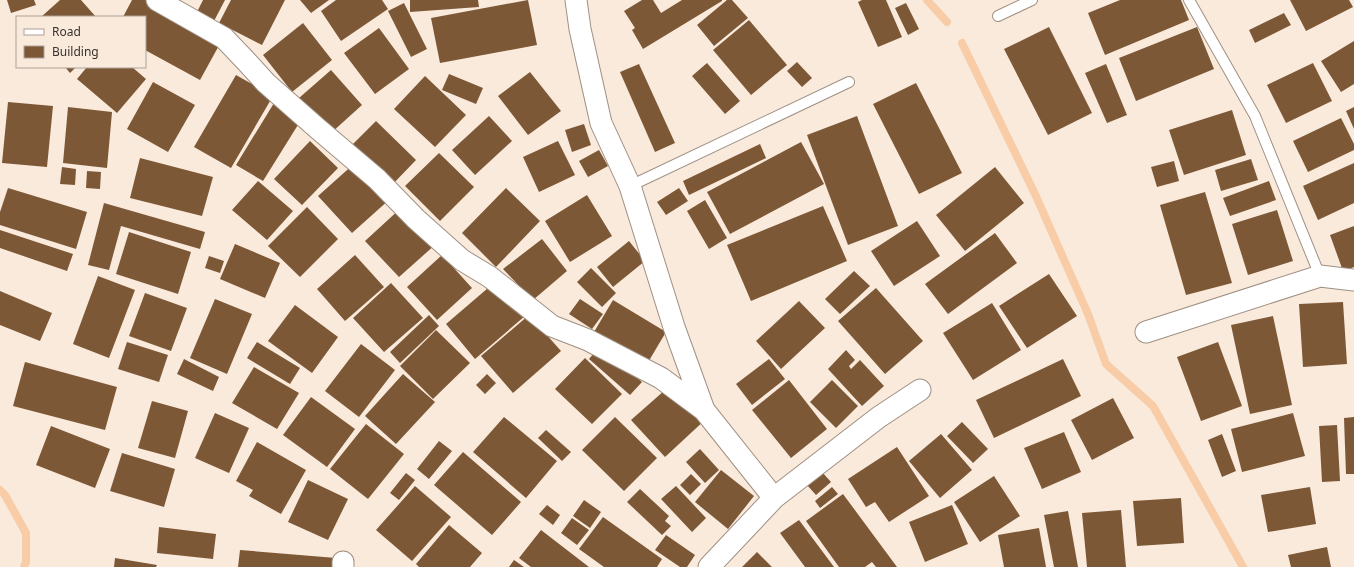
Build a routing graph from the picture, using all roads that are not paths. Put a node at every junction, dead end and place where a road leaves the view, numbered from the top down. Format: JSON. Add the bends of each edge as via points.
{"nodes":[{"id":1,"x":157,"y":0,"type":"edge"},
{"id":2,"x":576,"y":0,"type":"edge"},
{"id":3,"x":1032,"y":0,"type":"edge"},
{"id":4,"x":1189,"y":0,"type":"edge"},
{"id":5,"x":998,"y":16,"type":"dead end"},
{"id":6,"x":849,"y":82,"type":"dead end"},
{"id":7,"x":630,"y":186,"type":"junction"},
{"id":8,"x":1320,"y":276,"type":"junction"},
{"id":9,"x":1354,"y":280,"type":"edge"},
{"id":10,"x":1146,"y":332,"type":"dead end"},
{"id":11,"x":920,"y":390,"type":"dead end"},
{"id":12,"x":704,"y":410,"type":"junction"},
{"id":13,"x":774,"y":498,"type":"junction"},
{"id":14,"x":709,"y":567,"type":"edge"}],
"edges":[{"from":1,"to":12,"type":"street","via":[[224,38],[266,83],[377,179],[437,239],[462,260],[490,277],[552,326],[588,340],[661,378]]},
{"from":2,"to":7,"type":"street","via":[[601,123]]},
{"from":3,"to":5,"type":"lane"},
{"from":4,"to":8,"type":"lane","via":[[1255,116]]},
{"from":6,"to":7,"type":"lane"},
{"from":7,"to":12,"type":"street","via":[[674,328]]},
{"from":8,"to":9,"type":"street"},
{"from":8,"to":10,"type":"street"},
{"from":11,"to":13,"type":"street","via":[[879,417]]},
{"from":12,"to":13,"type":"street"},
{"from":13,"to":14,"type":"street"}]}
